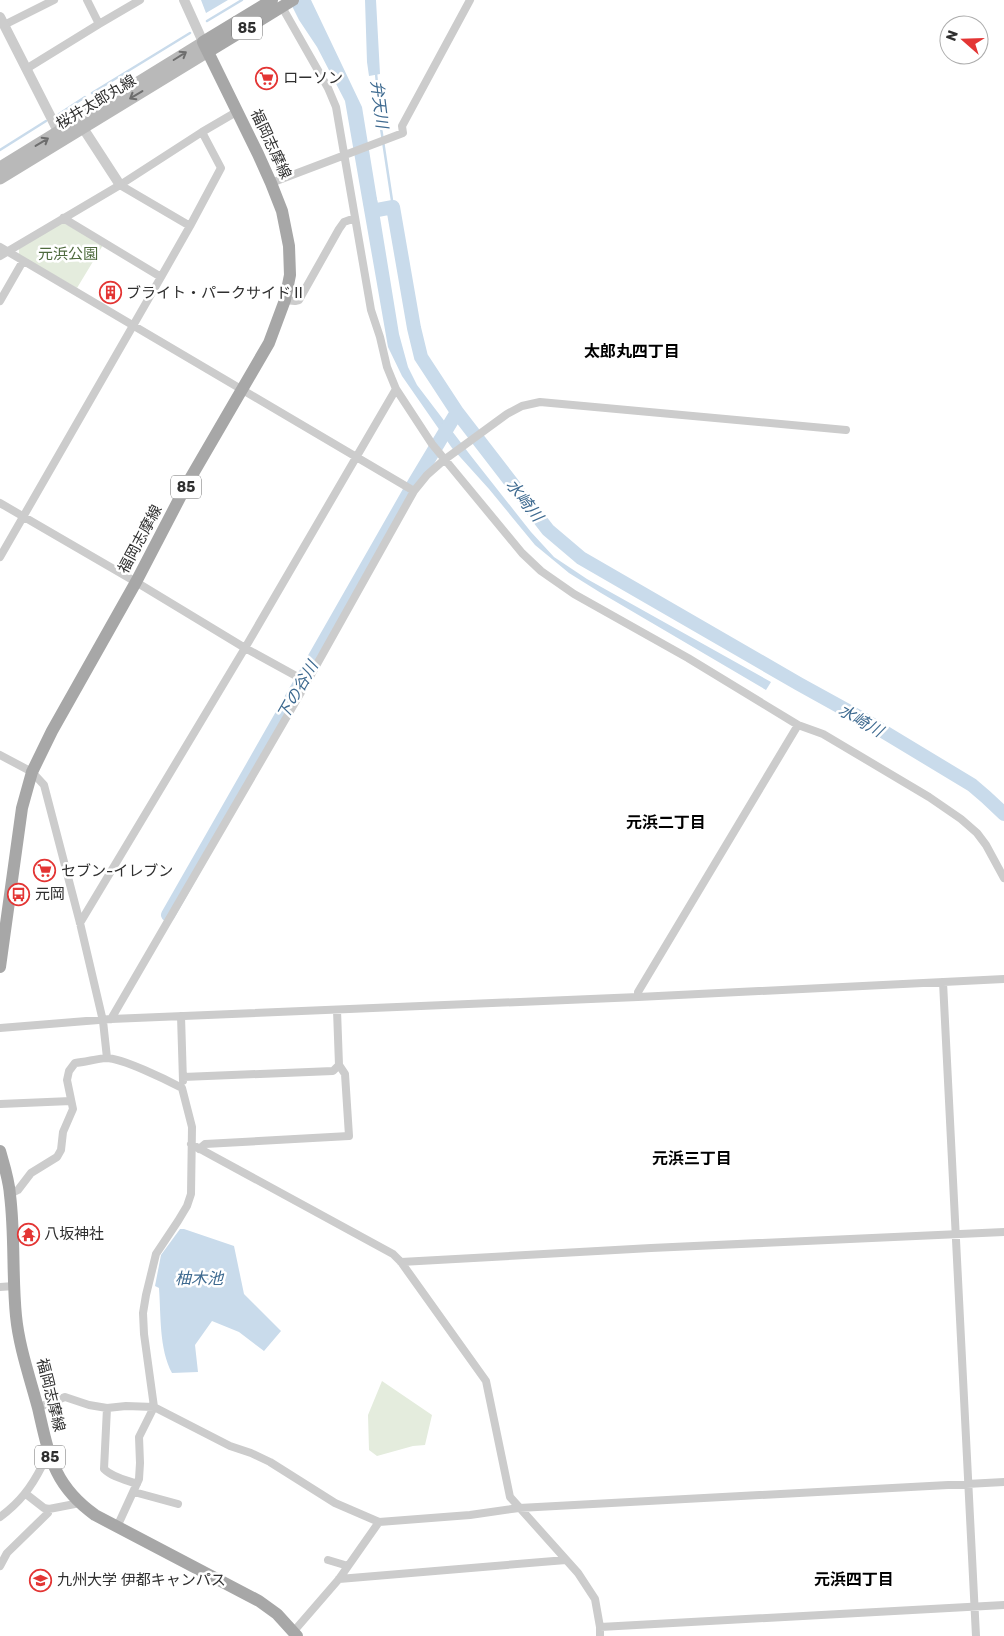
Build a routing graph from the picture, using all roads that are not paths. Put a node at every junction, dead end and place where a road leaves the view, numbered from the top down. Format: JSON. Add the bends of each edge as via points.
{"nodes":[{"id":1,"x":54,"y":0,"type":"edge"},
{"id":2,"x":87,"y":0,"type":"edge"},
{"id":3,"x":140,"y":0,"type":"edge"},
{"id":4,"x":184,"y":0,"type":"edge"},
{"id":5,"x":470,"y":0,"type":"edge"},
{"id":6,"x":283,"y":3,"type":"edge"},
{"id":7,"x":2,"y":21,"type":"edge"},
{"id":8,"x":99,"y":24,"type":"junction"},
{"id":9,"x":206,"y":47,"type":"junction"},
{"id":10,"x":26,"y":69,"type":"junction"},
{"id":11,"x":238,"y":111,"type":"junction"},
{"id":12,"x":83,"y":128,"type":"junction"},
{"id":13,"x":202,"y":132,"type":"junction"},
{"id":14,"x":60,"y":136,"type":"junction"},
{"id":15,"x":344,"y":157,"type":"junction"},
{"id":16,"x":0,"y":167,"type":"edge"},
{"id":17,"x":0,"y":180,"type":"edge"},
{"id":18,"x":272,"y":183,"type":"junction"},
{"id":19,"x":120,"y":185,"type":"junction"},
{"id":20,"x":63,"y":218,"type":"junction"},
{"id":21,"x":355,"y":218,"type":"junction"},
{"id":22,"x":190,"y":226,"type":"junction"},
{"id":23,"x":2,"y":251,"type":"edge"},
{"id":24,"x":23,"y":261,"type":"junction"},
{"id":25,"x":160,"y":277,"type":"junction"},
{"id":26,"x":0,"y":300,"type":"edge"},
{"id":27,"x":285,"y":300,"type":"junction"},
{"id":28,"x":134,"y":325,"type":"junction"},
{"id":29,"x":242,"y":389,"type":"junction"},
{"id":30,"x":396,"y":389,"type":"junction"},
{"id":31,"x":846,"y":430,"type":"dead end"},
{"id":32,"x":357,"y":457,"type":"junction"},
{"id":33,"x":446,"y":459,"type":"junction"},
{"id":34,"x":411,"y":490,"type":"junction"},
{"id":35,"x":0,"y":503,"type":"edge"},
{"id":36,"x":23,"y":517,"type":"junction"},
{"id":37,"x":0,"y":557,"type":"edge"},
{"id":38,"x":136,"y":582,"type":"junction"},
{"id":39,"x":245,"y":648,"type":"junction"},
{"id":40,"x":306,"y":682,"type":"junction"},
{"id":41,"x":798,"y":725,"type":"junction"},
{"id":42,"x":0,"y":754,"type":"edge"},
{"id":43,"x":32,"y":772,"type":"junction"},
{"id":44,"x":1004,"y":878,"type":"edge"},
{"id":45,"x":3,"y":923,"type":"edge"},
{"id":46,"x":80,"y":923,"type":"junction"},
{"id":47,"x":0,"y":967,"type":"edge"},
{"id":48,"x":1004,"y":979,"type":"edge"},
{"id":49,"x":943,"y":982,"type":"junction"},
{"id":50,"x":638,"y":997,"type":"junction"},
{"id":51,"x":337,"y":1010,"type":"junction"},
{"id":52,"x":182,"y":1016,"type":"junction"},
{"id":53,"x":107,"y":1020,"type":"junction"},
{"id":54,"x":0,"y":1028,"type":"edge"},
{"id":55,"x":107,"y":1058,"type":"junction"},
{"id":56,"x":339,"y":1065,"type":"junction"},
{"id":57,"x":183,"y":1077,"type":"junction"},
{"id":58,"x":182,"y":1088,"type":"junction"},
{"id":59,"x":71,"y":1101,"type":"junction"},
{"id":60,"x":0,"y":1104,"type":"edge"},
{"id":61,"x":191,"y":1144,"type":"junction"},
{"id":62,"x":199,"y":1149,"type":"junction"},
{"id":63,"x":0,"y":1150,"type":"edge"},
{"id":64,"x":10,"y":1194,"type":"junction"},
{"id":65,"x":1004,"y":1232,"type":"edge"},
{"id":66,"x":956,"y":1235,"type":"junction"},
{"id":67,"x":401,"y":1262,"type":"junction"},
{"id":68,"x":14,"y":1286,"type":"junction"},
{"id":69,"x":0,"y":1287,"type":"edge"},
{"id":70,"x":154,"y":1407,"type":"junction"},
{"id":71,"x":38,"y":1408,"type":"junction"},
{"id":72,"x":108,"y":1408,"type":"junction"},
{"id":73,"x":52,"y":1462,"type":"junction"},
{"id":74,"x":1004,"y":1482,"type":"edge"},
{"id":75,"x":968,"y":1484,"type":"junction"},
{"id":76,"x":136,"y":1488,"type":"junction"},
{"id":77,"x":26,"y":1494,"type":"junction"},
{"id":78,"x":80,"y":1503,"type":"junction"},
{"id":79,"x":178,"y":1504,"type":"dead end"},
{"id":80,"x":519,"y":1508,"type":"junction"},
{"id":81,"x":49,"y":1509,"type":"junction"},
{"id":82,"x":0,"y":1517,"type":"edge"},
{"id":83,"x":378,"y":1522,"type":"junction"},
{"id":84,"x":117,"y":1527,"type":"junction"},
{"id":85,"x":328,"y":1560,"type":"dead end"},
{"id":86,"x":566,"y":1560,"type":"junction"},
{"id":87,"x":0,"y":1566,"type":"edge"},
{"id":88,"x":348,"y":1566,"type":"junction"},
{"id":89,"x":339,"y":1579,"type":"junction"},
{"id":90,"x":1004,"y":1605,"type":"edge"},
{"id":91,"x":974,"y":1606,"type":"junction"},
{"id":92,"x":600,"y":1632,"type":"edge"},
{"id":93,"x":296,"y":1634,"type":"edge"},
{"id":94,"x":976,"y":1636,"type":"edge"}],
"edges":[{"from":1,"to":7,"type":"street"},
{"from":2,"to":8,"type":"street"},
{"from":3,"to":8,"type":"street"},
{"from":4,"to":9,"type":"street"},
{"from":5,"to":15,"type":"street","via":[[402,126],[403,133]]},
{"from":6,"to":9,"type":"main road","number":"85"},
{"from":6,"to":15,"type":"street","via":[[336,107]]},
{"from":7,"to":10,"type":"street"},
{"from":8,"to":10,"type":"street"},
{"from":9,"to":11,"type":"main road","name":"福岡志摩線","number":"85"},
{"from":9,"to":12,"type":"main road","name":"桜井太郎丸線","one_way":true},
{"from":14,"to":9,"type":"main road","name":"桜井太郎丸線","one_way":true},
{"from":10,"to":14,"type":"street"},
{"from":11,"to":13,"type":"street"},
{"from":11,"to":18,"type":"main road","name":"福岡志摩線","number":"85"},
{"from":12,"to":14,"type":"main road","name":"桜井太郎丸線"},
{"from":12,"to":19,"type":"street"},
{"from":13,"to":19,"type":"street"},
{"from":13,"to":22,"type":"street","via":[[221,168]]},
{"from":16,"to":14,"type":"main road","name":"桜井太郎丸線","one_way":true},
{"from":14,"to":17,"type":"main road","name":"桜井太郎丸線"},
{"from":15,"to":18,"type":"street"},
{"from":15,"to":21,"type":"street"},
{"from":18,"to":27,"type":"main road","name":"福岡志摩線","number":"85","via":[[289,246],[290,275]]},
{"from":19,"to":20,"type":"street"},
{"from":19,"to":22,"type":"street"},
{"from":20,"to":23,"type":"street"},
{"from":20,"to":25,"type":"street"},
{"from":21,"to":27,"type":"street","via":[[344,222],[339,229],[299,300]]},
{"from":21,"to":30,"type":"street","via":[[371,310],[386,367]]},
{"from":22,"to":25,"type":"street"},
{"from":23,"to":24,"type":"street"},
{"from":24,"to":26,"type":"street"},
{"from":24,"to":28,"type":"street"},
{"from":25,"to":28,"type":"street"},
{"from":27,"to":29,"type":"main road","name":"福岡志摩線","number":"85","via":[[269,343]]},
{"from":28,"to":29,"type":"street"},
{"from":28,"to":36,"type":"street"},
{"from":29,"to":32,"type":"street"},
{"from":29,"to":38,"type":"main road","name":"福岡志摩線","number":"85"},
{"from":30,"to":32,"type":"street"},
{"from":30,"to":33,"type":"street","via":[[432,444]]},
{"from":31,"to":33,"type":"street","via":[[540,402],[507,414]]},
{"from":32,"to":34,"type":"street"},
{"from":32,"to":39,"type":"street"},
{"from":33,"to":34,"type":"street"},
{"from":33,"to":41,"type":"street","via":[[522,553],[541,571],[574,594]]},
{"from":34,"to":40,"type":"street"},
{"from":35,"to":36,"type":"street"},
{"from":36,"to":37,"type":"street"},
{"from":36,"to":38,"type":"street"},
{"from":38,"to":39,"type":"street"},
{"from":38,"to":43,"type":"main road","name":"福岡志摩線","number":"85"},
{"from":39,"to":40,"type":"street"},
{"from":39,"to":46,"type":"street"},
{"from":40,"to":53,"type":"street"},
{"from":41,"to":44,"type":"street","via":[[823,734],[961,819],[986,845]]},
{"from":41,"to":50,"type":"street","via":[[638,992]]},
{"from":42,"to":43,"type":"street"},
{"from":43,"to":45,"type":"main road","name":"福岡志摩線","number":"85","via":[[22,808]]},
{"from":43,"to":46,"type":"street","via":[[44,785]]},
{"from":45,"to":47,"type":"main road","name":"福岡志摩線","number":"85"},
{"from":46,"to":53,"type":"street"},
{"from":48,"to":49,"type":"street"},
{"from":49,"to":50,"type":"street"},
{"from":49,"to":66,"type":"street"},
{"from":50,"to":51,"type":"street"},
{"from":51,"to":52,"type":"street"},
{"from":51,"to":56,"type":"street"},
{"from":52,"to":53,"type":"street"},
{"from":52,"to":57,"type":"street"},
{"from":53,"to":54,"type":"street"},
{"from":53,"to":55,"type":"street"},
{"from":55,"to":58,"type":"street","via":[[119,1060]]},
{"from":55,"to":59,"type":"street","via":[[75,1063],[69,1071],[68,1080]]},
{"from":56,"to":57,"type":"street","via":[[333,1071]]},
{"from":56,"to":62,"type":"street","via":[[345,1074],[349,1136],[205,1144]]},
{"from":57,"to":58,"type":"street"},
{"from":58,"to":61,"type":"street","via":[[192,1126]]},
{"from":59,"to":60,"type":"street"},
{"from":59,"to":64,"type":"street","via":[[73,1109],[57,1157],[31,1173],[18,1190]]},
{"from":61,"to":62,"type":"street"},
{"from":61,"to":70,"type":"street","via":[[191,1194],[178,1222],[156,1254],[143,1312]]},
{"from":62,"to":67,"type":"street","via":[[393,1254]]},
{"from":63,"to":64,"type":"main road","name":"福岡志摩線","number":"85"},
{"from":64,"to":68,"type":"main road","name":"福岡志摩線","number":"85"},
{"from":65,"to":66,"type":"street"},
{"from":66,"to":67,"type":"street"},
{"from":66,"to":75,"type":"street"},
{"from":67,"to":80,"type":"street","via":[[486,1381],[510,1496]]},
{"from":68,"to":69,"type":"street"},
{"from":68,"to":71,"type":"main road","name":"福岡志摩線","number":"85","via":[[20,1340]]},
{"from":70,"to":72,"type":"street"},
{"from":70,"to":76,"type":"street","via":[[139,1437],[140,1463]]},
{"from":70,"to":83,"type":"street","via":[[230,1446],[270,1462],[335,1503]]},
{"from":71,"to":72,"type":"street","via":[[65,1397]]},
{"from":71,"to":73,"type":"main road","name":"福岡志摩線","number":"85"},
{"from":72,"to":76,"type":"street","via":[[104,1469]]},
{"from":73,"to":77,"type":"street","via":[[42,1466]]},
{"from":73,"to":78,"type":"main road","name":"福岡志摩線","number":"85","via":[[62,1482]]},
{"from":74,"to":75,"type":"street"},
{"from":75,"to":80,"type":"street"},
{"from":75,"to":91,"type":"street"},
{"from":76,"to":79,"type":"street"},
{"from":76,"to":84,"type":"street"},
{"from":77,"to":81,"type":"street"},
{"from":77,"to":82,"type":"street"},
{"from":78,"to":81,"type":"street"},
{"from":78,"to":84,"type":"main road","name":"福岡志摩線","number":"85"},
{"from":80,"to":83,"type":"street"},
{"from":80,"to":86,"type":"street"},
{"from":81,"to":87,"type":"street","via":[[7,1553]]},
{"from":83,"to":88,"type":"street"},
{"from":84,"to":93,"type":"main road","name":"福岡志摩線","number":"85","via":[[259,1601]]},
{"from":85,"to":88,"type":"street"},
{"from":86,"to":89,"type":"street"},
{"from":86,"to":92,"type":"street","via":[[595,1599]]},
{"from":88,"to":89,"type":"street"},
{"from":89,"to":93,"type":"street"},
{"from":90,"to":91,"type":"street"},
{"from":91,"to":92,"type":"street"},
{"from":91,"to":94,"type":"street"}]}
